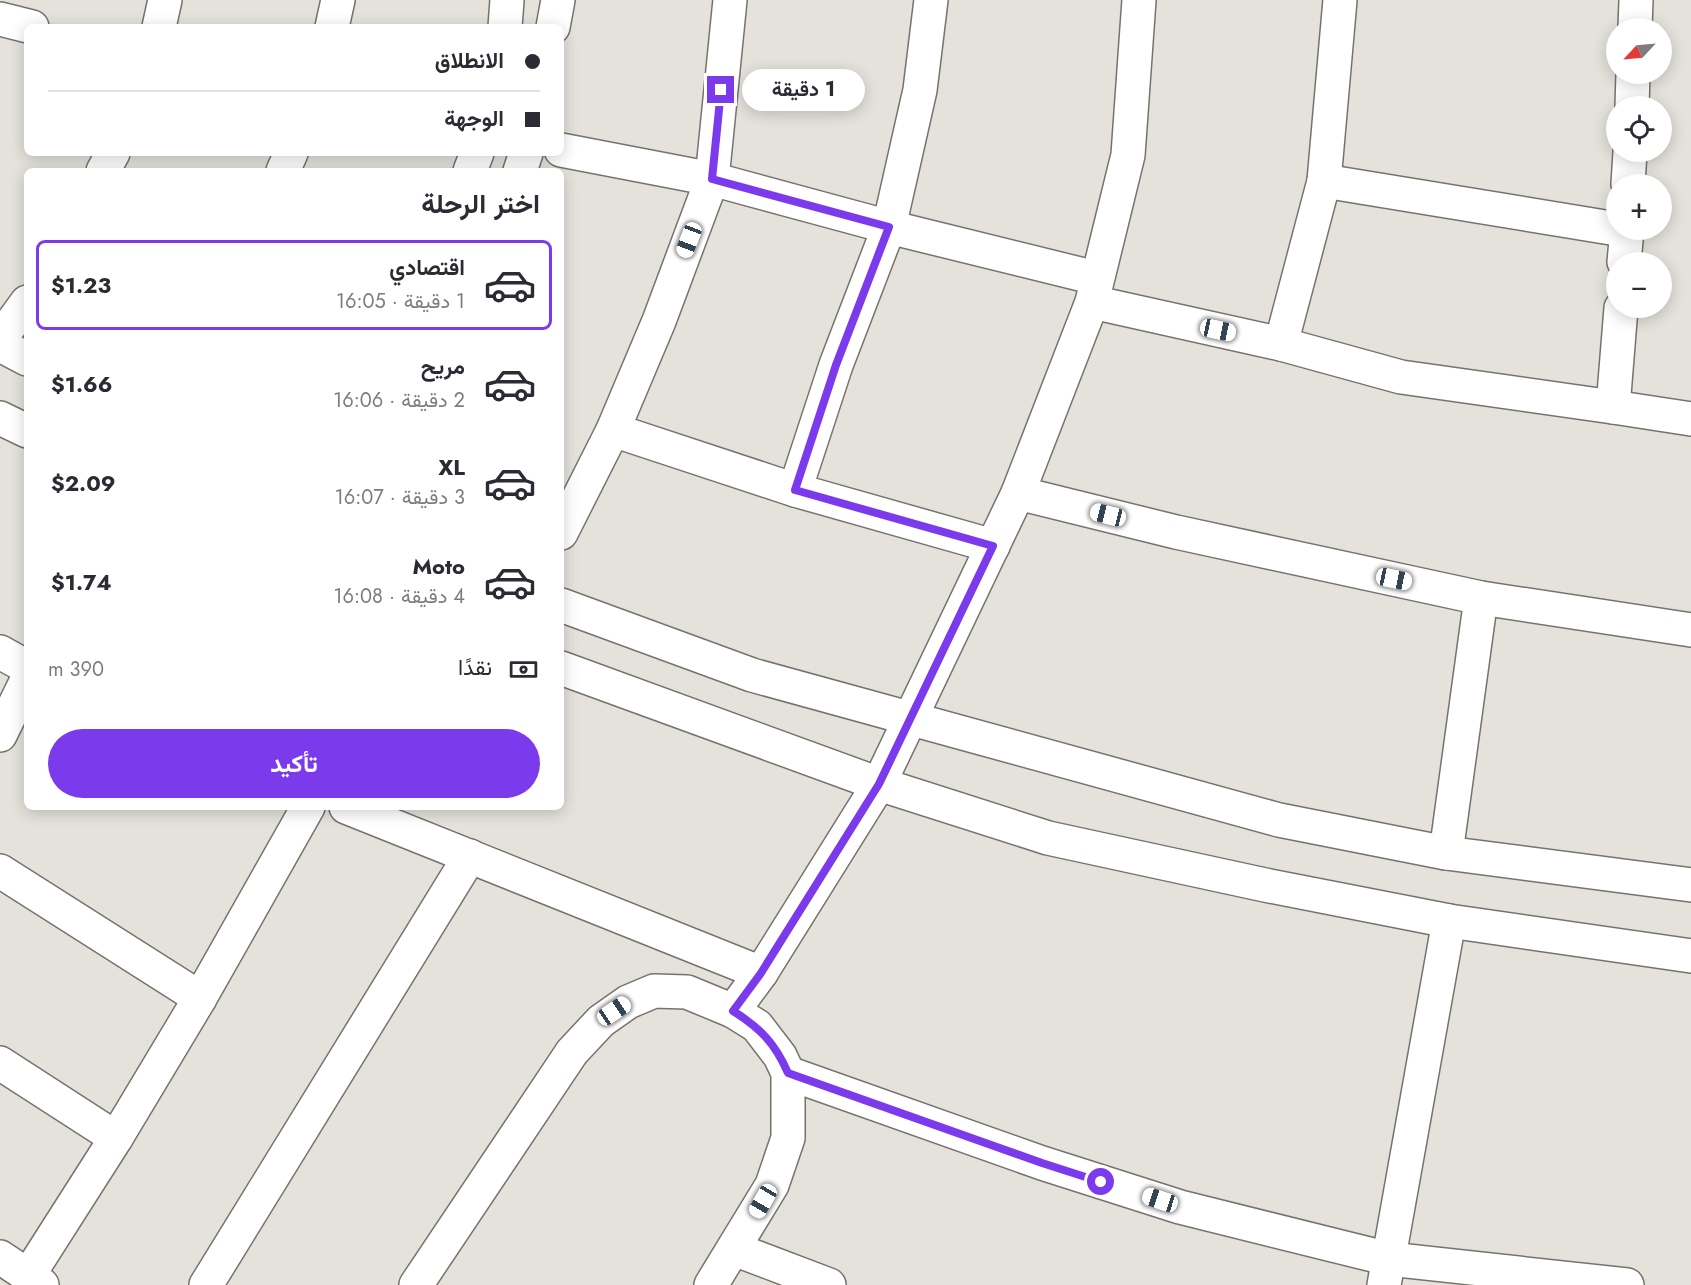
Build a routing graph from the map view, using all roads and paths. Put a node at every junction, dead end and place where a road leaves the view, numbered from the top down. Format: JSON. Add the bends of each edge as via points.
{"nodes":[{"id":1,"x":165,"y":0,"type":"edge"},
{"id":2,"x":338,"y":0,"type":"edge"},
{"id":3,"x":507,"y":0,"type":"edge"},
{"id":4,"x":558,"y":0,"type":"edge"},
{"id":5,"x":730,"y":0,"type":"edge"},
{"id":6,"x":932,"y":0,"type":"edge"},
{"id":7,"x":1139,"y":0,"type":"edge"},
{"id":8,"x":1340,"y":0,"type":"edge"},
{"id":9,"x":1636,"y":0,"type":"edge"},
{"id":10,"x":1635,"y":18,"type":"edge"},
{"id":11,"x":0,"y":19,"type":"edge"},
{"id":12,"x":160,"y":24,"type":"edge"},
{"id":13,"x":333,"y":24,"type":"edge"},
{"id":14,"x":505,"y":24,"type":"edge"},
{"id":15,"x":554,"y":24,"type":"edge"},
{"id":16,"x":24,"y":25,"type":"edge"},
{"id":17,"x":564,"y":151,"type":"edge"},
{"id":18,"x":712,"y":179,"type":"junction"},
{"id":19,"x":1324,"y":181,"type":"junction"},
{"id":20,"x":1606,"y":226,"type":"edge"},
{"id":21,"x":889,"y":227,"type":"junction"},
{"id":22,"x":1094,"y":290,"type":"junction"},
{"id":23,"x":24,"y":306,"type":"edge"},
{"id":24,"x":1620,"y":318,"type":"edge"},
{"id":25,"x":0,"y":339,"type":"edge"},
{"id":26,"x":1281,"y":344,"type":"junction"},
{"id":27,"x":0,"y":345,"type":"edge"},
{"id":28,"x":24,"y":357,"type":"edge"},
{"id":29,"x":1613,"y":406,"type":"junction"},
{"id":30,"x":0,"y":418,"type":"edge"},
{"id":31,"x":1691,"y":420,"type":"edge"},
{"id":32,"x":24,"y":430,"type":"edge"},
{"id":33,"x":613,"y":430,"type":"junction"},
{"id":34,"x":795,"y":490,"type":"junction"},
{"id":35,"x":1018,"y":493,"type":"junction"},
{"id":36,"x":564,"y":527,"type":"edge"},
{"id":37,"x":993,"y":546,"type":"junction"},
{"id":38,"x":1481,"y":598,"type":"junction"},
{"id":39,"x":564,"y":606,"type":"edge"},
{"id":40,"x":1691,"y":630,"type":"edge"},
{"id":41,"x":0,"y":652,"type":"edge"},
{"id":42,"x":24,"y":665,"type":"edge"},
{"id":43,"x":564,"y":669,"type":"edge"},
{"id":44,"x":24,"y":686,"type":"edge"},
{"id":45,"x":911,"y":719,"type":"junction"},
{"id":46,"x":0,"y":735,"type":"edge"},
{"id":47,"x":879,"y":784,"type":"junction"},
{"id":48,"x":306,"y":810,"type":"edge"},
{"id":49,"x":354,"y":810,"type":"edge"},
{"id":50,"x":1446,"y":853,"type":"junction"},
{"id":51,"x":470,"y":856,"type":"junction"},
{"id":52,"x":0,"y":871,"type":"edge"},
{"id":53,"x":1691,"y":885,"type":"edge"},
{"id":54,"x":1449,"y":921,"type":"junction"},
{"id":55,"x":1691,"y":956,"type":"edge"},
{"id":56,"x":761,"y":973,"type":"junction"},
{"id":57,"x":200,"y":998,"type":"junction"},
{"id":58,"x":733,"y":1011,"type":"junction"},
{"id":59,"x":0,"y":1063,"type":"edge"},
{"id":60,"x":788,"y":1073,"type":"junction"},
{"id":61,"x":116,"y":1138,"type":"junction"},
{"id":62,"x":734,"y":1249,"type":"junction"},
{"id":63,"x":0,"y":1257,"type":"edge"},
{"id":64,"x":1386,"y":1272,"type":"edge"},
{"id":65,"x":35,"y":1280,"type":"edge"},
{"id":66,"x":206,"y":1285,"type":"edge"},
{"id":67,"x":416,"y":1285,"type":"edge"},
{"id":68,"x":711,"y":1285,"type":"edge"},
{"id":69,"x":829,"y":1285,"type":"edge"},
{"id":70,"x":1627,"y":1285,"type":"edge"}],
"edges":[{"from":1,"to":12,"type":"street"},
{"from":2,"to":13,"type":"street"},
{"from":3,"to":14,"type":"street"},
{"from":4,"to":15,"type":"street"},
{"from":5,"to":18,"type":"street"},
{"from":6,"to":21,"type":"street","via":[[920,90]]},
{"from":7,"to":22,"type":"street","via":[[1128,155]]},
{"from":8,"to":19,"type":"street"},
{"from":9,"to":10,"type":"street"},
{"from":11,"to":16,"type":"street"},
{"from":17,"to":18,"type":"street"},
{"from":18,"to":21,"type":"street"},
{"from":18,"to":33,"type":"street"},
{"from":19,"to":20,"type":"street"},
{"from":19,"to":26,"type":"street"},
{"from":21,"to":22,"type":"street"},
{"from":21,"to":34,"type":"street","via":[[836,365]]},
{"from":22,"to":26,"type":"street"},
{"from":22,"to":35,"type":"street"},
{"from":23,"to":25,"type":"street"},
{"from":24,"to":29,"type":"street"},
{"from":26,"to":29,"type":"street","via":[[1401,377]]},
{"from":27,"to":28,"type":"street"},
{"from":29,"to":31,"type":"street"},
{"from":30,"to":32,"type":"street"},
{"from":33,"to":34,"type":"street"},
{"from":33,"to":36,"type":"street"},
{"from":34,"to":37,"type":"street"},
{"from":35,"to":37,"type":"street"},
{"from":35,"to":38,"type":"street","via":[[1176,532]]},
{"from":37,"to":45,"type":"street"},
{"from":38,"to":40,"type":"street"},
{"from":38,"to":50,"type":"street"},
{"from":39,"to":45,"type":"street","via":[[752,675]]},
{"from":41,"to":42,"type":"street"},
{"from":43,"to":47,"type":"street"},
{"from":44,"to":46,"type":"street"},
{"from":45,"to":47,"type":"street"},
{"from":45,"to":50,"type":"street","via":[[1279,820]]},
{"from":47,"to":54,"type":"street","via":[[1048,838]]},
{"from":47,"to":56,"type":"street"},
{"from":48,"to":57,"type":"street"},
{"from":49,"to":51,"type":"street"},
{"from":50,"to":53,"type":"street"},
{"from":51,"to":56,"type":"street"},
{"from":51,"to":66,"type":"street"},
{"from":52,"to":57,"type":"street"},
{"from":54,"to":55,"type":"street"},
{"from":54,"to":64,"type":"street"},
{"from":56,"to":58,"type":"street"},
{"from":57,"to":61,"type":"street"},
{"from":58,"to":60,"type":"street","via":[[757,1026]]},
{"from":58,"to":67,"type":"street","via":[[687,992],[654,991],[628,1002],[601,1021],[572,1052]]},
{"from":59,"to":61,"type":"street"},
{"from":60,"to":62,"type":"street","via":[[788,1138],[772,1185]]},
{"from":60,"to":64,"type":"street","via":[[1042,1163]]},
{"from":61,"to":65,"type":"street"},
{"from":62,"to":68,"type":"street"},
{"from":62,"to":69,"type":"street"},
{"from":63,"to":65,"type":"street"},
{"from":64,"to":70,"type":"street"}]}
